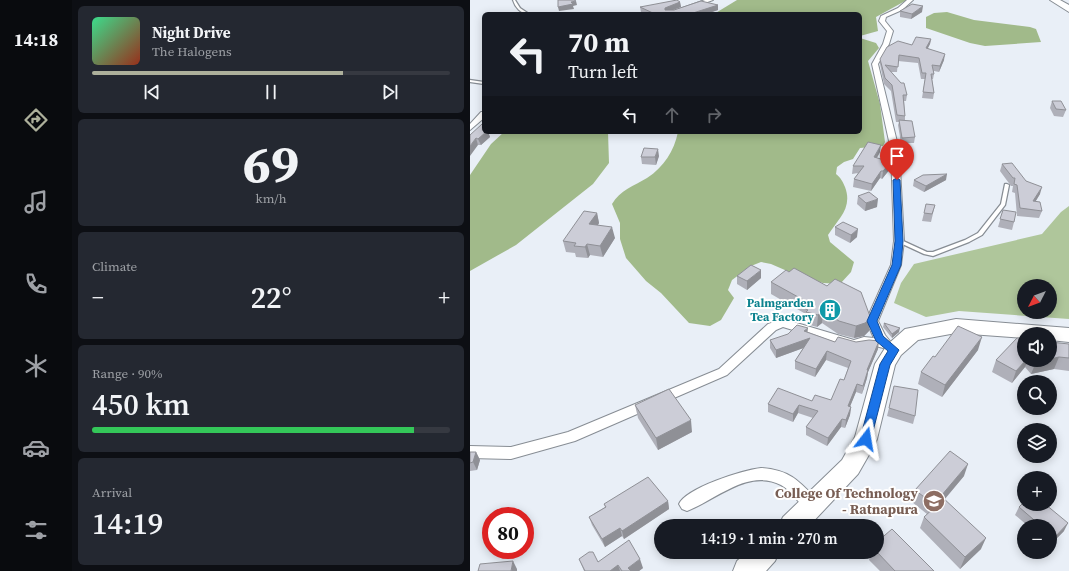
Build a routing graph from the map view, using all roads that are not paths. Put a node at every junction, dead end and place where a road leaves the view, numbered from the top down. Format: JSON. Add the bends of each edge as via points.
{"nodes":[{"id":1,"x":710,"y":0,"type":"edge"},
{"id":2,"x":910,"y":0,"type":"edge"},
{"id":3,"x":1054,"y":0,"type":"edge"},
{"id":4,"x":514,"y":1,"type":"edge"},
{"id":5,"x":1069,"y":9,"type":"edge"},
{"id":6,"x":524,"y":12,"type":"edge"},
{"id":7,"x":675,"y":12,"type":"edge"},
{"id":8,"x":470,"y":81,"type":"edge"},
{"id":9,"x":482,"y":83,"type":"edge"},
{"id":10,"x":482,"y":116,"type":"edge"},
{"id":11,"x":470,"y":128,"type":"edge"},
{"id":12,"x":1007,"y":185,"type":"dead end"},
{"id":13,"x":899,"y":241,"type":"junction"},
{"id":14,"x":1069,"y":334,"type":"edge"},
{"id":15,"x":890,"y":346,"type":"junction"},
{"id":16,"x":470,"y":452,"type":"edge"},
{"id":17,"x":687,"y":504,"type":"dead end"},
{"id":18,"x":813,"y":506,"type":"junction"},
{"id":19,"x":799,"y":519,"type":"edge"},
{"id":20,"x":759,"y":559,"type":"edge"},
{"id":21,"x":747,"y":571,"type":"edge"}],
"edges":[{"from":1,"to":7,"type":"street"},
{"from":2,"to":13,"type":"street","via":[[900,9],[884,16],[882,21],[890,31],[875,64],[895,150]]},
{"from":3,"to":5,"type":"highway"},
{"from":4,"to":6,"type":"lane"},
{"from":8,"to":9,"type":"lane"},
{"from":10,"to":11,"type":"street"},
{"from":12,"to":13,"type":"lane","via":[[1003,204],[980,234],[967,241],[933,254]]},
{"from":13,"to":15,"type":"street","via":[[896,265],[872,321],[880,338]]},
{"from":14,"to":15,"type":"highway","via":[[956,326],[912,334]]},
{"from":15,"to":16,"type":"street","via":[[864,341],[855,345],[783,323],[772,327],[723,372],[570,437],[511,453]]},
{"from":15,"to":18,"type":"highway","via":[[866,439],[850,468]]},
{"from":17,"to":18,"type":"street","via":[[734,480],[767,473],[787,480]]},
{"from":18,"to":19,"type":"highway"},
{"from":20,"to":21,"type":"highway"}]}
